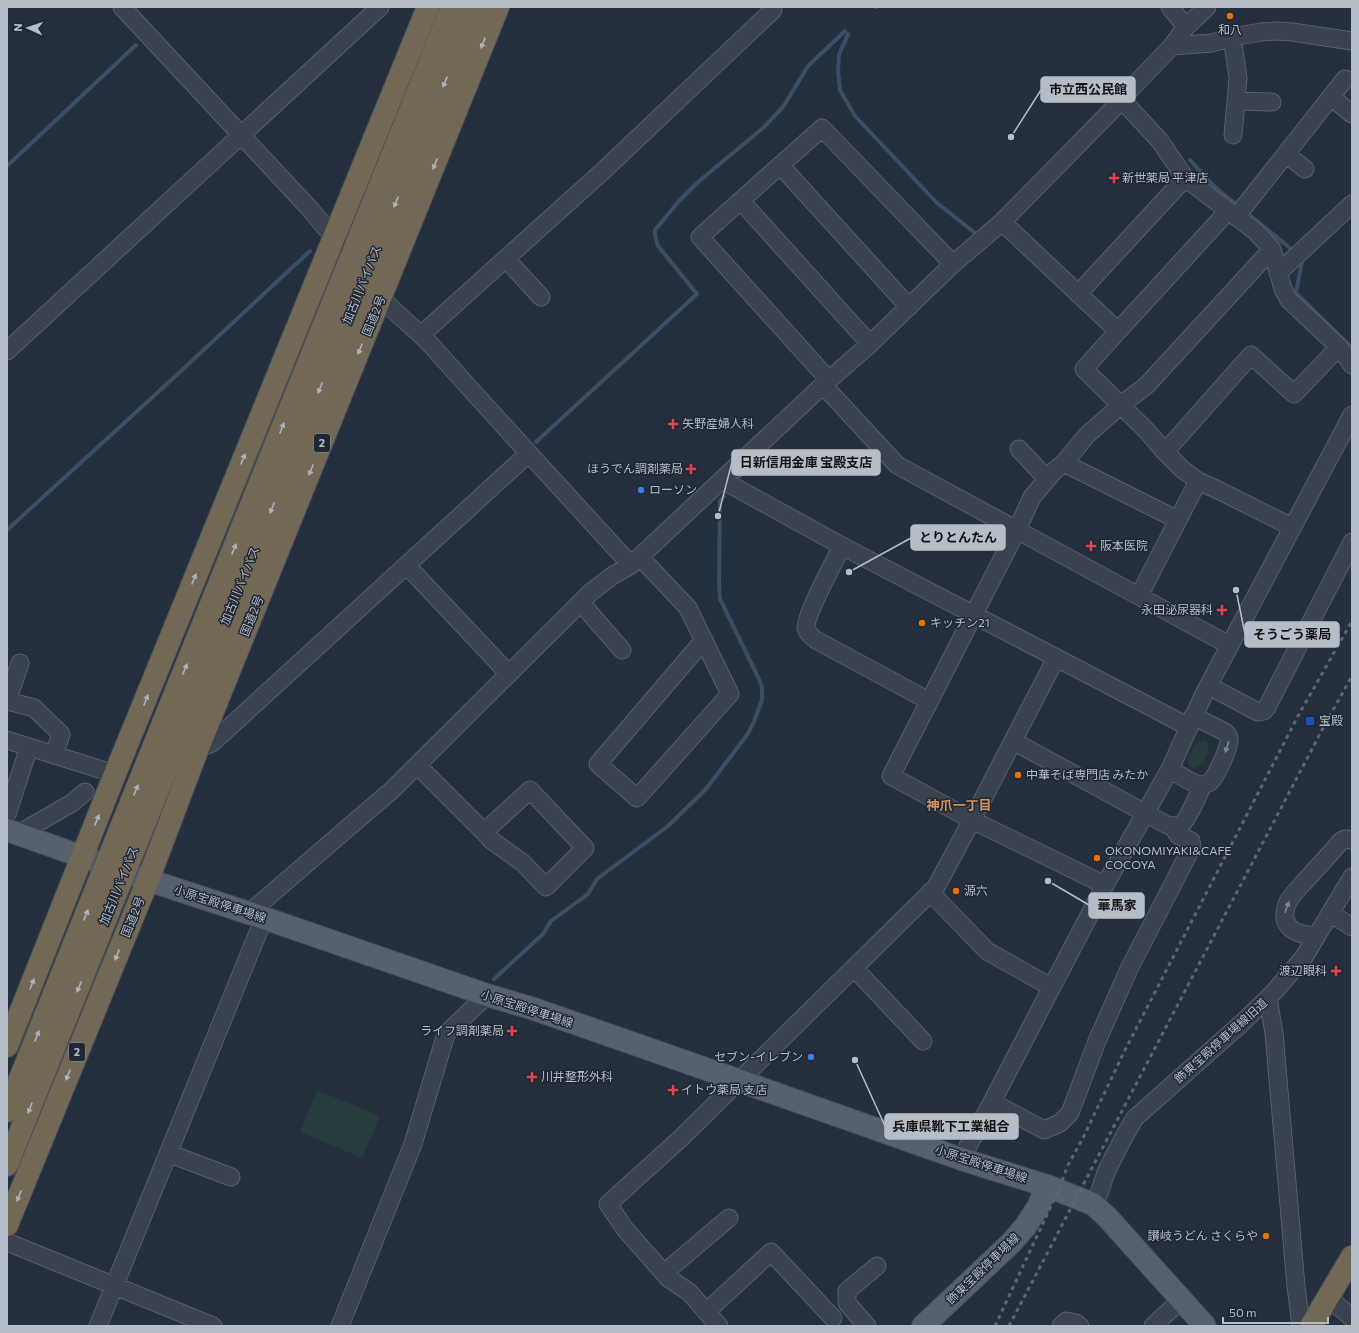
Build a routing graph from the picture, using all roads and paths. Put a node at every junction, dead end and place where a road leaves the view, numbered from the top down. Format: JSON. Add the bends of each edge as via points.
{"nodes":[{"id":1,"x":122,"y":7,"type":"edge"},
{"id":2,"x":380,"y":7,"type":"edge"},
{"id":3,"x":428,"y":7,"type":"edge"},
{"id":4,"x":452,"y":7,"type":"edge"},
{"id":5,"x":475,"y":7,"type":"edge"},
{"id":6,"x":498,"y":7,"type":"edge"},
{"id":7,"x":770,"y":7,"type":"edge"},
{"id":8,"x":1170,"y":7,"type":"edge"},
{"id":9,"x":1208,"y":7,"type":"edge"},
{"id":10,"x":1186,"y":27,"type":"junction"},
{"id":11,"x":1232,"y":37,"type":"junction"},
{"id":12,"x":1352,"y":41,"type":"edge"},
{"id":13,"x":1172,"y":46,"type":"junction"},
{"id":14,"x":1345,"y":79,"type":"dead end"},
{"id":15,"x":1331,"y":97,"type":"junction"},
{"id":16,"x":1121,"y":99,"type":"junction"},
{"id":17,"x":1236,"y":101,"type":"junction"},
{"id":18,"x":1272,"y":102,"type":"dead end"},
{"id":19,"x":1352,"y":114,"type":"edge"},
{"id":20,"x":240,"y":135,"type":"junction"},
{"id":21,"x":1233,"y":136,"type":"dead end"},
{"id":22,"x":1286,"y":154,"type":"junction"},
{"id":23,"x":780,"y":165,"type":"junction"},
{"id":24,"x":1305,"y":169,"type":"dead end"},
{"id":25,"x":1185,"y":178,"type":"junction"},
{"id":26,"x":741,"y":201,"type":"junction"},
{"id":27,"x":1352,"y":204,"type":"edge"},
{"id":28,"x":1236,"y":212,"type":"junction"},
{"id":29,"x":1002,"y":222,"type":"junction"},
{"id":30,"x":336,"y":240,"type":"junction"},
{"id":31,"x":1272,"y":250,"type":"junction"},
{"id":32,"x":506,"y":259,"type":"junction"},
{"id":33,"x":953,"y":264,"type":"junction"},
{"id":34,"x":1278,"y":273,"type":"junction"},
{"id":35,"x":378,"y":294,"type":"junction"},
{"id":36,"x":1078,"y":294,"type":"junction"},
{"id":37,"x":541,"y":297,"type":"dead end"},
{"id":38,"x":908,"y":307,"type":"junction"},
{"id":39,"x":1118,"y":331,"type":"junction"},
{"id":40,"x":421,"y":334,"type":"junction"},
{"id":41,"x":870,"y":344,"type":"junction"},
{"id":42,"x":1339,"y":347,"type":"junction"},
{"id":43,"x":7,"y":351,"type":"edge"},
{"id":44,"x":1352,"y":365,"type":"edge"},
{"id":45,"x":826,"y":382,"type":"junction"},
{"id":46,"x":1121,"y":405,"type":"junction"},
{"id":47,"x":1352,"y":415,"type":"edge"},
{"id":48,"x":1019,"y":449,"type":"dead end"},
{"id":49,"x":1165,"y":452,"type":"junction"},
{"id":50,"x":528,"y":454,"type":"junction"},
{"id":51,"x":1064,"y":463,"type":"junction"},
{"id":52,"x":1047,"y":479,"type":"junction"},
{"id":53,"x":722,"y":480,"type":"junction"},
{"id":54,"x":1198,"y":482,"type":"junction"},
{"id":55,"x":1178,"y":520,"type":"junction"},
{"id":56,"x":1292,"y":527,"type":"junction"},
{"id":57,"x":1017,"y":530,"type":"junction"},
{"id":58,"x":1352,"y":542,"type":"edge"},
{"id":59,"x":842,"y":546,"type":"junction"},
{"id":60,"x":636,"y":561,"type":"junction"},
{"id":61,"x":411,"y":570,"type":"dead end"},
{"id":62,"x":1140,"y":596,"type":"junction"},
{"id":63,"x":581,"y":603,"type":"junction"},
{"id":64,"x":973,"y":614,"type":"junction"},
{"id":65,"x":704,"y":640,"type":"junction"},
{"id":66,"x":1229,"y":645,"type":"junction"},
{"id":67,"x":622,"y":650,"type":"dead end"},
{"id":68,"x":1056,"y":658,"type":"junction"},
{"id":69,"x":20,"y":663,"type":"dead end"},
{"id":70,"x":509,"y":674,"type":"junction"},
{"id":71,"x":1209,"y":686,"type":"junction"},
{"id":72,"x":7,"y":701,"type":"edge"},
{"id":73,"x":929,"y":702,"type":"junction"},
{"id":74,"x":1191,"y":721,"type":"junction"},
{"id":75,"x":7,"y":740,"type":"edge"},
{"id":76,"x":1013,"y":741,"type":"junction"},
{"id":77,"x":30,"y":747,"type":"junction"},
{"id":78,"x":198,"y":748,"type":"junction"},
{"id":79,"x":54,"y":755,"type":"junction"},
{"id":80,"x":418,"y":766,"type":"junction"},
{"id":81,"x":1170,"y":769,"type":"junction"},
{"id":82,"x":115,"y":774,"type":"junction"},
{"id":83,"x":1204,"y":785,"type":"junction"},
{"id":84,"x":86,"y":792,"type":"dead end"},
{"id":85,"x":1145,"y":813,"type":"junction"},
{"id":86,"x":7,"y":814,"type":"edge"},
{"id":87,"x":972,"y":820,"type":"junction"},
{"id":88,"x":1172,"y":826,"type":"junction"},
{"id":89,"x":12,"y":832,"type":"edge"},
{"id":90,"x":484,"y":832,"type":"junction"},
{"id":91,"x":1352,"y":840,"type":"edge"},
{"id":92,"x":82,"y":856,"type":"junction"},
{"id":93,"x":121,"y":856,"type":"junction"},
{"id":94,"x":1352,"y":877,"type":"edge"},
{"id":95,"x":148,"y":880,"type":"junction"},
{"id":96,"x":110,"y":883,"type":"junction"},
{"id":97,"x":1105,"y":885,"type":"junction"},
{"id":98,"x":930,"y":892,"type":"junction"},
{"id":99,"x":1330,"y":913,"type":"junction"},
{"id":100,"x":256,"y":916,"type":"junction"},
{"id":101,"x":1352,"y":927,"type":"edge"},
{"id":102,"x":1318,"y":933,"type":"junction"},
{"id":103,"x":854,"y":968,"type":"junction"},
{"id":104,"x":1051,"y":987,"type":"junction"},
{"id":105,"x":487,"y":995,"type":"junction"},
{"id":106,"x":1268,"y":999,"type":"junction"},
{"id":107,"x":923,"y":1041,"type":"dead end"},
{"id":108,"x":7,"y":1046,"type":"edge"},
{"id":109,"x":740,"y":1082,"type":"junction"},
{"id":110,"x":992,"y":1102,"type":"junction"},
{"id":111,"x":7,"y":1111,"type":"edge"},
{"id":112,"x":168,"y":1153,"type":"junction"},
{"id":113,"x":961,"y":1158,"type":"junction"},
{"id":114,"x":7,"y":1165,"type":"edge"},
{"id":115,"x":231,"y":1177,"type":"dead end"},
{"id":116,"x":1047,"y":1186,"type":"junction"},
{"id":117,"x":1093,"y":1204,"type":"junction"},
{"id":118,"x":729,"y":1218,"type":"dead end"},
{"id":119,"x":7,"y":1225,"type":"edge"},
{"id":120,"x":7,"y":1242,"type":"edge"},
{"id":121,"x":1352,"y":1257,"type":"edge"},
{"id":122,"x":877,"y":1266,"type":"dead end"},
{"id":123,"x":664,"y":1273,"type":"junction"},
{"id":124,"x":114,"y":1286,"type":"junction"},
{"id":125,"x":1181,"y":1300,"type":"junction"},
{"id":126,"x":847,"y":1303,"type":"junction"},
{"id":127,"x":1320,"y":1310,"type":"edge"},
{"id":128,"x":706,"y":1312,"type":"junction"},
{"id":129,"x":1352,"y":1318,"type":"edge"},
{"id":130,"x":828,"y":1322,"type":"edge"},
{"id":131,"x":98,"y":1326,"type":"edge"},
{"id":132,"x":213,"y":1326,"type":"edge"},
{"id":133,"x":340,"y":1326,"type":"edge"},
{"id":134,"x":719,"y":1326,"type":"edge"},
{"id":135,"x":867,"y":1326,"type":"edge"},
{"id":136,"x":923,"y":1326,"type":"edge"},
{"id":137,"x":1061,"y":1326,"type":"edge"},
{"id":138,"x":1080,"y":1326,"type":"edge"},
{"id":139,"x":1153,"y":1326,"type":"edge"},
{"id":140,"x":1205,"y":1326,"type":"edge"},
{"id":141,"x":1301,"y":1326,"type":"edge"},
{"id":142,"x":1348,"y":1326,"type":"edge"}],
"edges":[{"from":1,"to":20,"type":"street"},
{"from":2,"to":20,"type":"street"},
{"from":3,"to":30,"type":"highway"},
{"from":93,"to":4,"type":"highway","name":"加古川バイパス","number":"2","one_way":true},
{"from":5,"to":93,"type":"highway","name":"加古川バイパス","number":"2","one_way":true},
{"from":6,"to":35,"type":"highway","name":"国道2号","number":"2","one_way":true},
{"from":7,"to":32,"type":"street","via":[[773,10],[768,15]]},
{"from":8,"to":10,"type":"street"},
{"from":9,"to":10,"type":"street"},
{"from":10,"to":13,"type":"street"},
{"from":11,"to":12,"type":"street","via":[[1276,31]]},
{"from":11,"to":13,"type":"street"},
{"from":11,"to":17,"type":"street","via":[[1238,78]]},
{"from":13,"to":16,"type":"street"},
{"from":14,"to":15,"type":"street"},
{"from":15,"to":19,"type":"street"},
{"from":15,"to":22,"type":"street"},
{"from":16,"to":25,"type":"street","via":[[1160,141]]},
{"from":16,"to":29,"type":"street"},
{"from":17,"to":18,"type":"street"},
{"from":17,"to":21,"type":"street"},
{"from":20,"to":30,"type":"street"},
{"from":20,"to":43,"type":"street"},
{"from":22,"to":24,"type":"street"},
{"from":22,"to":28,"type":"street"},
{"from":23,"to":26,"type":"street"},
{"from":23,"to":33,"type":"street","via":[[822,128]]},
{"from":23,"to":38,"type":"street"},
{"from":25,"to":28,"type":"street"},
{"from":25,"to":36,"type":"street"},
{"from":26,"to":41,"type":"street"},
{"from":26,"to":45,"type":"street","via":[[700,237]]},
{"from":27,"to":34,"type":"street"},
{"from":28,"to":31,"type":"street"},
{"from":28,"to":39,"type":"street"},
{"from":29,"to":33,"type":"street"},
{"from":29,"to":36,"type":"street"},
{"from":82,"to":30,"type":"highway","one_way":true},
{"from":31,"to":34,"type":"street"},
{"from":31,"to":46,"type":"street","via":[[1147,385]]},
{"from":32,"to":37,"type":"street"},
{"from":32,"to":40,"type":"street"},
{"from":33,"to":38,"type":"street"},
{"from":34,"to":42,"type":"street","via":[[1289,300]]},
{"from":35,"to":40,"type":"street"},
{"from":35,"to":78,"type":"highway","name":"国道2号","number":"2","one_way":true},
{"from":36,"to":39,"type":"street"},
{"from":38,"to":41,"type":"street"},
{"from":39,"to":46,"type":"street","via":[[1084,369]]},
{"from":40,"to":50,"type":"street"},
{"from":41,"to":45,"type":"street"},
{"from":42,"to":44,"type":"street"},
{"from":42,"to":49,"type":"street","via":[[1294,394],[1251,355]]},
{"from":45,"to":53,"type":"street"},
{"from":45,"to":57,"type":"street","via":[[897,465]]},
{"from":46,"to":49,"type":"street"},
{"from":46,"to":51,"type":"street","via":[[1086,435]]},
{"from":47,"to":56,"type":"street"},
{"from":48,"to":52,"type":"street"},
{"from":49,"to":54,"type":"street"},
{"from":50,"to":60,"type":"street"},
{"from":50,"to":78,"type":"street","via":[[212,743]]},
{"from":51,"to":52,"type":"street"},
{"from":51,"to":55,"type":"street"},
{"from":52,"to":57,"type":"street","via":[[1032,498]]},
{"from":53,"to":59,"type":"street"},
{"from":53,"to":60,"type":"street"},
{"from":54,"to":55,"type":"street"},
{"from":54,"to":56,"type":"street","via":[[1216,488]]},
{"from":55,"to":62,"type":"street"},
{"from":56,"to":66,"type":"street"},
{"from":57,"to":62,"type":"street"},
{"from":57,"to":64,"type":"street"},
{"from":58,"to":71,"type":"street","via":[[1264,711],[1258,712]]},
{"from":59,"to":64,"type":"street"},
{"from":59,"to":73,"type":"street","via":[[808,616],[806,629],[809,635]]},
{"from":60,"to":63,"type":"street","via":[[612,576]]},
{"from":60,"to":65,"type":"street","via":[[688,608]]},
{"from":61,"to":70,"type":"street"},
{"from":62,"to":66,"type":"street"},
{"from":63,"to":67,"type":"street"},
{"from":63,"to":70,"type":"street"},
{"from":64,"to":68,"type":"street"},
{"from":64,"to":73,"type":"street"},
{"from":65,"to":65,"type":"street","via":[[730,694],[637,798],[598,764]]},
{"from":66,"to":71,"type":"street"},
{"from":68,"to":74,"type":"street"},
{"from":68,"to":76,"type":"street"},
{"from":69,"to":72,"type":"street"},
{"from":70,"to":80,"type":"street"},
{"from":71,"to":74,"type":"street"},
{"from":72,"to":79,"type":"street","via":[[34,708],[61,734]]},
{"from":73,"to":87,"type":"street","via":[[891,776]]},
{"from":74,"to":81,"type":"street"},
{"from":74,"to":83,"type":"street","one_way":true,"via":[[1225,732],[1230,740],[1212,779]]},
{"from":75,"to":77,"type":"street"},
{"from":76,"to":85,"type":"street"},
{"from":76,"to":87,"type":"street"},
{"from":77,"to":79,"type":"street"},
{"from":77,"to":86,"type":"street"},
{"from":78,"to":95,"type":"highway","name":"国道2号","number":"2"},
{"from":79,"to":82,"type":"street"},
{"from":80,"to":90,"type":"street"},
{"from":80,"to":100,"type":"street"},
{"from":81,"to":83,"type":"street","via":[[1196,784]]},
{"from":81,"to":85,"type":"street"},
{"from":92,"to":82,"type":"highway","one_way":true},
{"from":83,"to":88,"type":"street","via":[[1182,824]]},
{"from":84,"to":89,"type":"street","via":[[72,803]]},
{"from":85,"to":88,"type":"street"},
{"from":85,"to":97,"type":"street"},
{"from":87,"to":97,"type":"street"},
{"from":87,"to":98,"type":"street","via":[[936,887]]},
{"from":88,"to":110,"type":"street","via":[[1178,835],[1191,841],[1192,847],[1129,969],[1097,1041],[1070,1113],[1060,1123],[1044,1130]]},
{"from":89,"to":92,"type":"main road","name":"小原宝殿停車場線"},
{"from":90,"to":90,"type":"street","via":[[523,863],[546,886],[585,848],[530,790]]},
{"from":102,"to":91,"type":"street","one_way":true,"via":[[1302,934],[1292,928],[1286,923],[1285,910],[1294,893],[1341,841]]},
{"from":92,"to":95,"type":"main road","name":"小原宝殿停車場線"},
{"from":108,"to":92,"type":"highway","one_way":true},
{"from":93,"to":96,"type":"highway","name":"加古川バイパス","number":"2","bridge":true},
{"from":94,"to":99,"type":"street","name":"飾東宝殿停車場線旧道"},
{"from":95,"to":100,"type":"main road","name":"小原宝殿停車場線"},
{"from":95,"to":119,"type":"highway","name":"国道2号","number":"2","one_way":true},
{"from":111,"to":96,"type":"highway","name":"加古川バイパス","number":"2","one_way":true},
{"from":96,"to":114,"type":"highway","name":"加古川バイパス","number":"2","one_way":true},
{"from":97,"to":104,"type":"street"},
{"from":98,"to":103,"type":"street"},
{"from":98,"to":104,"type":"street","via":[[987,952]]},
{"from":99,"to":101,"type":"street"},
{"from":99,"to":102,"type":"street","name":"飾東宝殿停車場線旧道"},
{"from":100,"to":105,"type":"main road","name":"小原宝殿停車場線"},
{"from":100,"to":112,"type":"street"},
{"from":102,"to":106,"type":"street","name":"飾東宝殿停車場線旧道","via":[[1304,957]]},
{"from":103,"to":107,"type":"street"},
{"from":103,"to":109,"type":"street"},
{"from":104,"to":110,"type":"street"},
{"from":105,"to":109,"type":"main road","name":"小原宝殿停車場線","via":[[534,1009]]},
{"from":105,"to":133,"type":"street","via":[[446,1034],[413,1144]]},
{"from":106,"to":117,"type":"street","name":"飾東宝殿停車場線旧道","via":[[1135,1118],[1106,1171],[1098,1198]]},
{"from":106,"to":141,"type":"street","via":[[1274,1033]]},
{"from":109,"to":113,"type":"main road","name":"小原宝殿停車場線"},
{"from":109,"to":123,"type":"street","via":[[608,1204],[625,1230]]},
{"from":110,"to":113,"type":"street"},
{"from":112,"to":115,"type":"street"},
{"from":112,"to":124,"type":"street"},
{"from":113,"to":116,"type":"main road","name":"小原宝殿停車場線"},
{"from":116,"to":117,"type":"main road"},
{"from":116,"to":136,"type":"main road","name":"飾東宝殿停車場線","via":[[1038,1207],[1020,1233]]},
{"from":117,"to":125,"type":"main road"},
{"from":118,"to":123,"type":"street","via":[[718,1237]]},
{"from":120,"to":124,"type":"street"},
{"from":121,"to":127,"type":"highway"},
{"from":122,"to":126,"type":"street","via":[[847,1291]]},
{"from":123,"to":128,"type":"street","via":[[689,1292]]},
{"from":124,"to":131,"type":"street"},
{"from":124,"to":132,"type":"street"},
{"from":125,"to":139,"type":"street"},
{"from":125,"to":140,"type":"main road"},
{"from":126,"to":130,"type":"street"},
{"from":126,"to":135,"type":"street"},
{"from":127,"to":129,"type":"street"},
{"from":127,"to":142,"type":"street"},
{"from":128,"to":130,"type":"street","via":[[771,1252]]},
{"from":128,"to":134,"type":"street"},
{"from":137,"to":138,"type":"street","via":[[1066,1321],[1076,1322]]}]}
